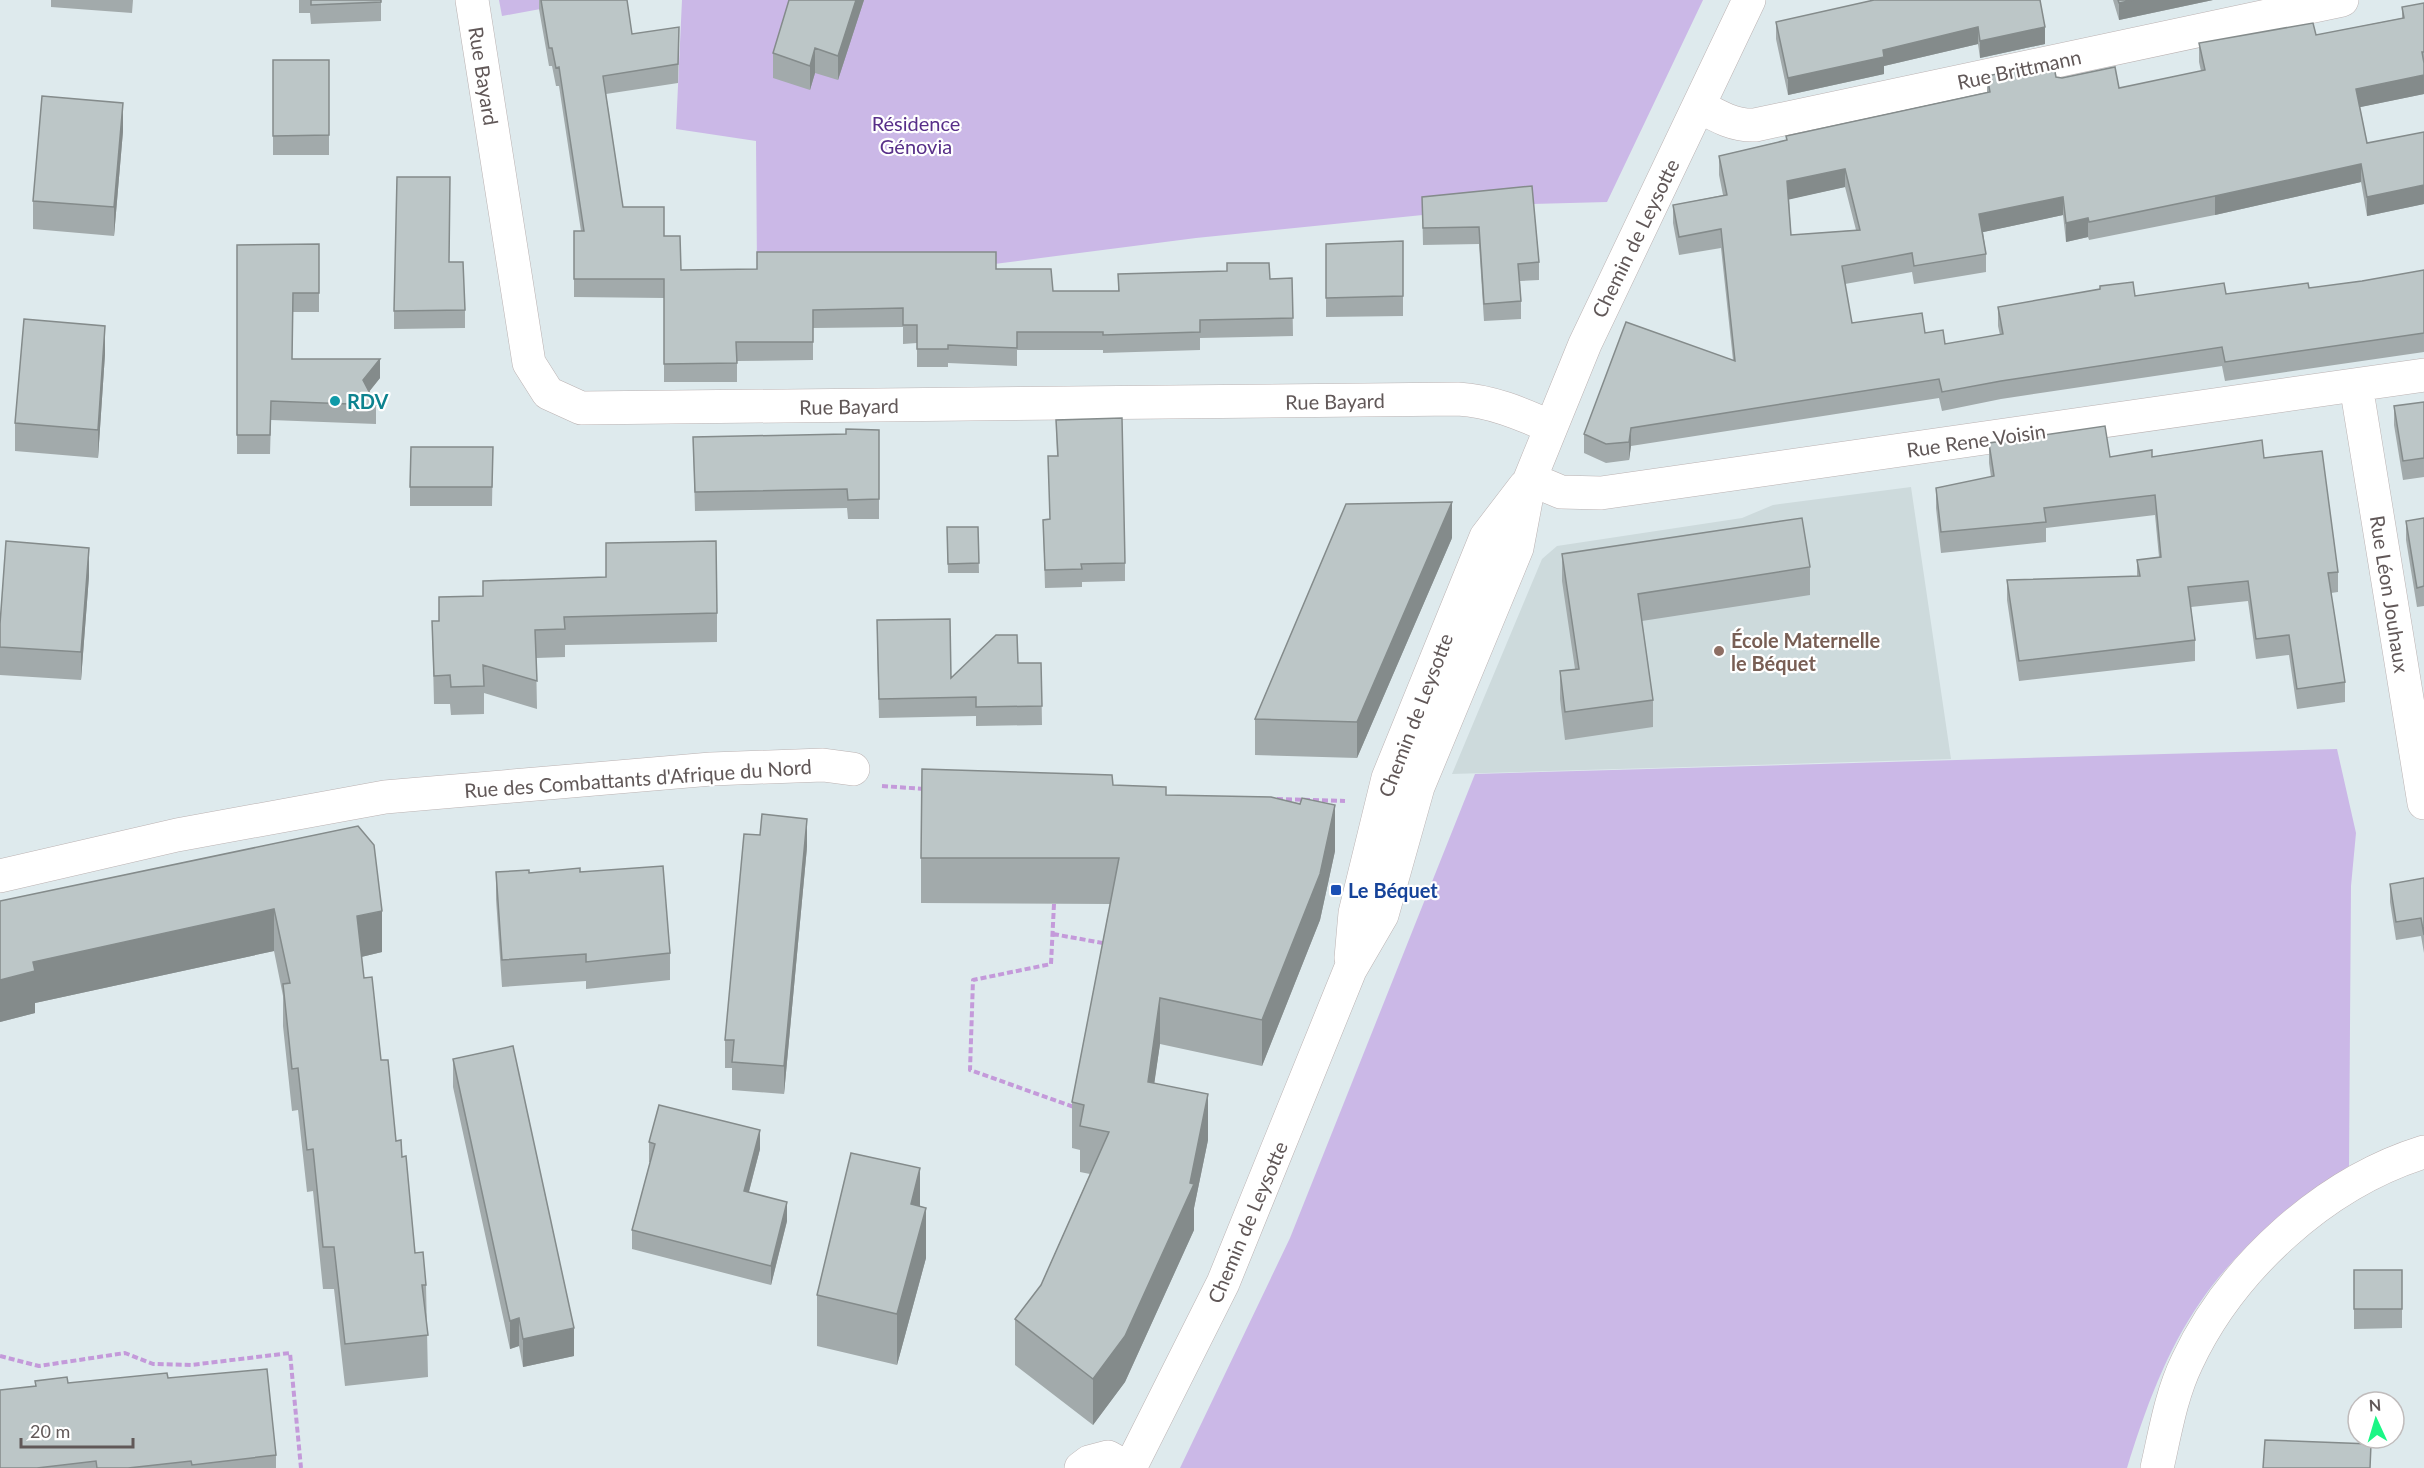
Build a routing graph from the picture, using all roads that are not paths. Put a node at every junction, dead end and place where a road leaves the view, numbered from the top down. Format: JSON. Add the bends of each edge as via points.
{"nodes":[{"id":1,"x":472,"y":0,"type":"edge"},
{"id":2,"x":1749,"y":0,"type":"edge"},
{"id":3,"x":2342,"y":0,"type":"edge"},
{"id":4,"x":1699,"y":106,"type":"junction"},
{"id":5,"x":2424,"y":375,"type":"edge"},
{"id":6,"x":2356,"y":384,"type":"junction"},
{"id":7,"x":1551,"y":427,"type":"junction"},
{"id":8,"x":1530,"y":479,"type":"junction"},
{"id":9,"x":853,"y":769,"type":"road end"},
{"id":10,"x":2424,"y":803,"type":"edge"},
{"id":11,"x":0,"y":876,"type":"edge"},
{"id":12,"x":2424,"y":1152,"type":"edge"},
{"id":13,"x":1081,"y":1468,"type":"edge"},
{"id":14,"x":1129,"y":1468,"type":"edge"},
{"id":15,"x":2157,"y":1468,"type":"edge"}],
"edges":[{"from":1,"to":7,"type":"street","name":"Rue Bayard","via":[[529,363],[548,393],[581,408],[1458,399],[1478,400]]},
{"from":2,"to":4,"type":"street","name":"Chemin de Leysotte"},
{"from":3,"to":4,"type":"street","name":"Rue Brittmann","via":[[1755,125],[1729,122]]},
{"from":4,"to":7,"type":"street","name":"Chemin de Leysotte","via":[[1608,292]]},
{"from":5,"to":6,"type":"street","name":"Rue Rene Voisin"},
{"from":6,"to":8,"type":"street","name":"Rue Rene Voisin","via":[[1601,493],[1561,492]]},
{"from":6,"to":10,"type":"street","name":"Rue Léon Jouhaux"},
{"from":7,"to":8,"type":"street","name":"Chemin de Leysotte"},
{"from":8,"to":14,"type":"street","name":"Chemin de Leysotte","via":[[1486,537],[1393,780],[1355,913],[1350,970],[1223,1283]]},
{"from":9,"to":11,"type":"street","name":"Rue des Combattants d'Afrique du Nord","via":[[823,765],[722,768],[386,797],[177,835]]},
{"from":12,"to":15,"type":"street","via":[[2330,1199],[2243,1273],[2212,1315],[2186,1364]]},
{"from":13,"to":14,"type":"street","via":[[1108,1457]]}]}
